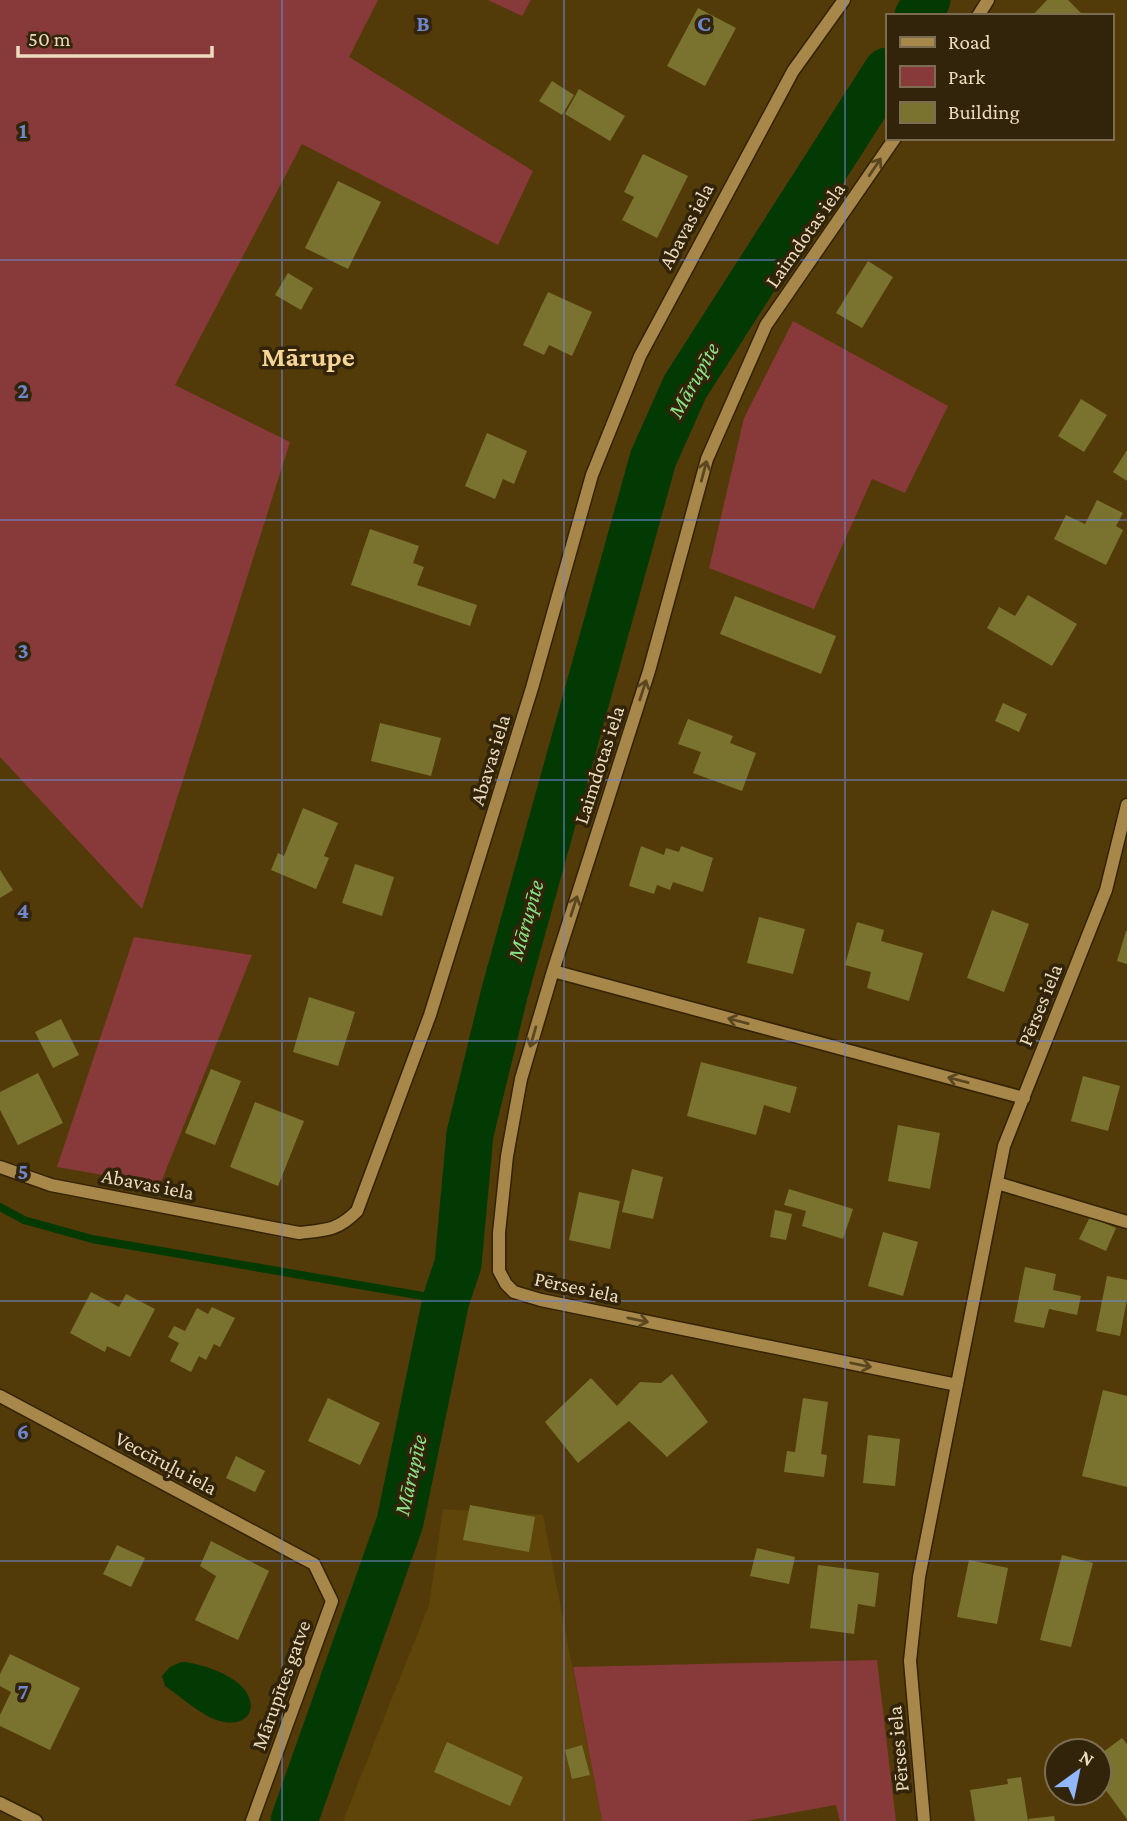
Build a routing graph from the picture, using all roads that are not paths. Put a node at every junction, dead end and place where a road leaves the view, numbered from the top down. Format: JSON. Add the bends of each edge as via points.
{"nodes":[{"id":1,"x":844,"y":0,"type":"edge"},
{"id":2,"x":894,"y":140,"type":"edge"},
{"id":3,"x":1127,"y":805,"type":"edge"},
{"id":4,"x":553,"y":971,"type":"junction"},
{"id":5,"x":1024,"y":1098,"type":"junction"},
{"id":6,"x":0,"y":1167,"type":"edge"},
{"id":7,"x":997,"y":1183,"type":"junction"},
{"id":8,"x":1127,"y":1222,"type":"edge"},
{"id":9,"x":957,"y":1385,"type":"junction"},
{"id":10,"x":0,"y":1396,"type":"edge"},
{"id":11,"x":314,"y":1564,"type":"joint"},
{"id":12,"x":0,"y":1803,"type":"edge"},
{"id":13,"x":36,"y":1821,"type":"edge"},
{"id":14,"x":252,"y":1821,"type":"edge"},
{"id":15,"x":924,"y":1821,"type":"edge"}],
"edges":[{"from":1,"to":6,"type":"street","name":"Abavas iela","via":[[793,71],[640,356],[592,475],[532,688],[434,1002],[357,1211],[331,1230],[299,1233],[51,1185]]},
{"from":4,"to":2,"type":"street","name":"Laimdotas iela","one_way":true,"via":[[649,671],[707,459],[766,325]]},
{"from":3,"to":5,"type":"street","name":"Pērses iela","via":[[1106,890]]},
{"from":5,"to":4,"type":"street","one_way":true},
{"from":4,"to":9,"type":"street","name":"Pērses iela","one_way":true,"via":[[521,1079],[507,1156],[499,1271],[514,1292]]},
{"from":5,"to":7,"type":"street","name":"Pērses iela","via":[[1004,1146]]},
{"from":7,"to":8,"type":"street"},
{"from":7,"to":9,"type":"street","name":"Pērses iela"},
{"from":9,"to":15,"type":"street","name":"Pērses iela","via":[[919,1577],[910,1661]]},
{"from":10,"to":11,"type":"street","name":"Veccīruļu iela"},
{"from":11,"to":14,"type":"street","name":"Mārupītes gatve","via":[[332,1601]]},
{"from":12,"to":13,"type":"street"}]}
